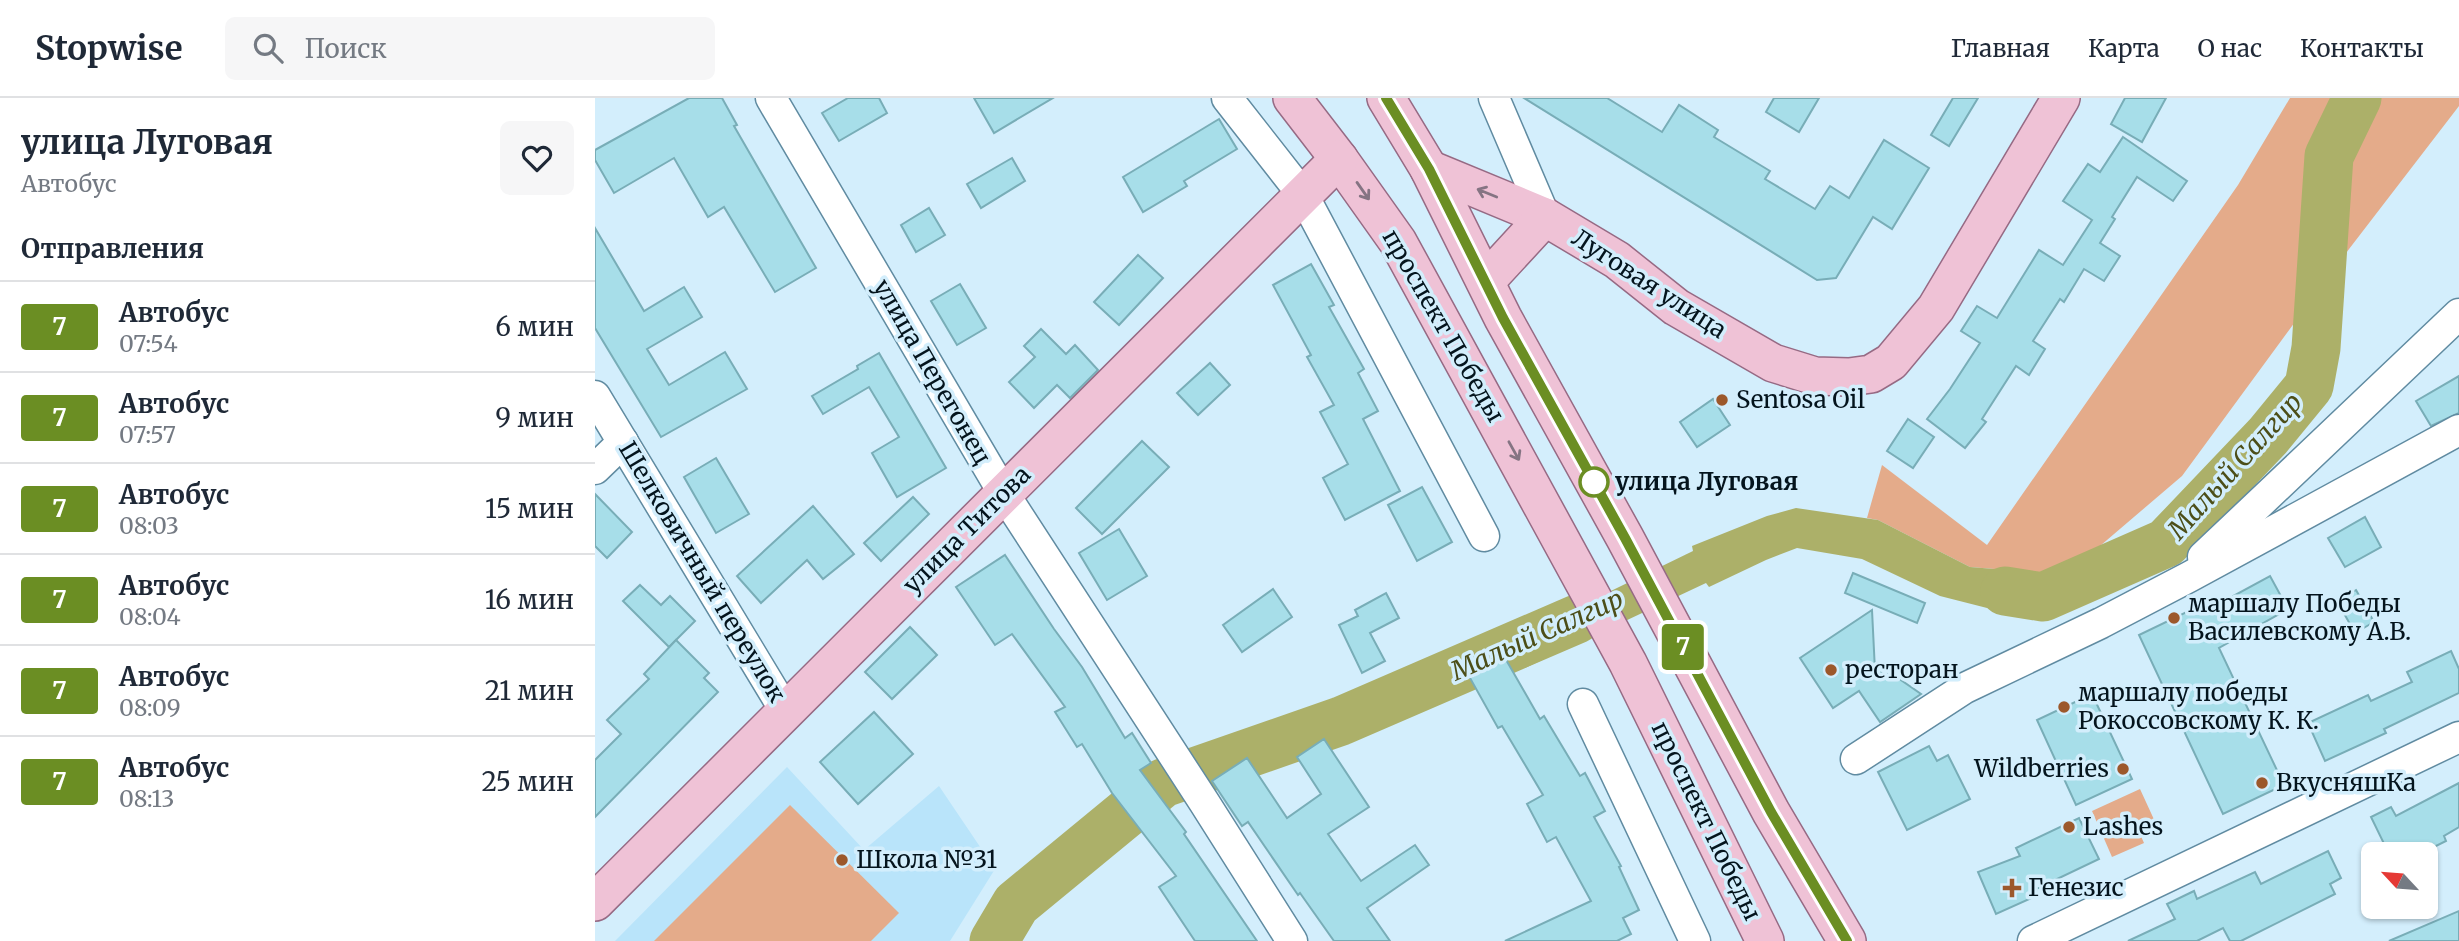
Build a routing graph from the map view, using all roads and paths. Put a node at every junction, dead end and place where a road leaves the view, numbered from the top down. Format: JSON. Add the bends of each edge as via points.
{"nodes":[{"id":1,"x":771,"y":98,"type":"edge"},
{"id":2,"x":1227,"y":98,"type":"edge"},
{"id":3,"x":1292,"y":98,"type":"edge"},
{"id":4,"x":1386,"y":98,"type":"edge"},
{"id":5,"x":1494,"y":98,"type":"edge"},
{"id":6,"x":2061,"y":98,"type":"edge"},
{"id":7,"x":1339,"y":159,"type":"junction"},
{"id":8,"x":1429,"y":169,"type":"junction"},
{"id":9,"x":1303,"y":195,"type":"junction"},
{"id":10,"x":1545,"y":217,"type":"junction"},
{"id":11,"x":1486,"y":281,"type":"junction"},
{"id":12,"x":2459,"y":314,"type":"edge"},
{"id":13,"x":595,"y":396,"type":"edge"},
{"id":14,"x":2459,"y":430,"type":"edge"},
{"id":15,"x":623,"y":442,"type":"junction"},
{"id":16,"x":595,"y":469,"type":"edge"},
{"id":17,"x":1004,"y":494,"type":"junction"},
{"id":18,"x":1484,"y":536,"type":"dead end"},
{"id":19,"x":2189,"y":577,"type":"junction"},
{"id":20,"x":1583,"y":704,"type":"dead end"},
{"id":21,"x":786,"y":712,"type":"junction"},
{"id":22,"x":2459,"y":737,"type":"edge"},
{"id":23,"x":1856,"y":759,"type":"dead end"},
{"id":24,"x":595,"y":902,"type":"edge"},
{"id":25,"x":1292,"y":941,"type":"edge"},
{"id":26,"x":1695,"y":941,"type":"edge"},
{"id":27,"x":1765,"y":941,"type":"edge"},
{"id":28,"x":1847,"y":941,"type":"edge"},
{"id":29,"x":2033,"y":941,"type":"edge"}],
"edges":[{"from":1,"to":17,"type":"street","name":"улица Перегонец"},
{"from":2,"to":9,"type":"street"},
{"from":3,"to":7,"type":"main road","name":"проспект Победы"},
{"from":4,"to":8,"type":"main road"},
{"from":5,"to":10,"type":"street"},
{"from":6,"to":10,"type":"main road","name":"Луговая улица","via":[[1936,308],[1891,362],[1871,374],[1815,376],[1773,363],[1676,307],[1617,260]]},
{"from":7,"to":9,"type":"main road","name":"улица Титова"},
{"from":7,"to":27,"type":"main road","name":"проспект Победы","one_way":true,"via":[[1398,242],[1577,565]]},
{"from":10,"to":8,"type":"main road","name":"Луговая улица","one_way":true},
{"from":8,"to":11,"type":"main road"},
{"from":9,"to":17,"type":"main road","name":"улица Титова"},
{"from":9,"to":18,"type":"street"},
{"from":10,"to":11,"type":"main road"},
{"from":11,"to":28,"type":"main road","via":[[1771,812]]},
{"from":12,"to":19,"type":"street","via":[[2198,561]]},
{"from":13,"to":15,"type":"street","name":"Шелковичный переулок"},
{"from":14,"to":19,"type":"street"},
{"from":15,"to":16,"type":"street"},
{"from":15,"to":21,"type":"street","name":"Шелковичный переулок"},
{"from":17,"to":21,"type":"main road","name":"улица Титова"},
{"from":17,"to":25,"type":"street","name":"улица Перегонец"},
{"from":19,"to":23,"type":"street","via":[[1965,688]]},
{"from":20,"to":26,"type":"street"},
{"from":21,"to":24,"type":"main road","name":"улица Титова"},
{"from":22,"to":29,"type":"street"}]}
